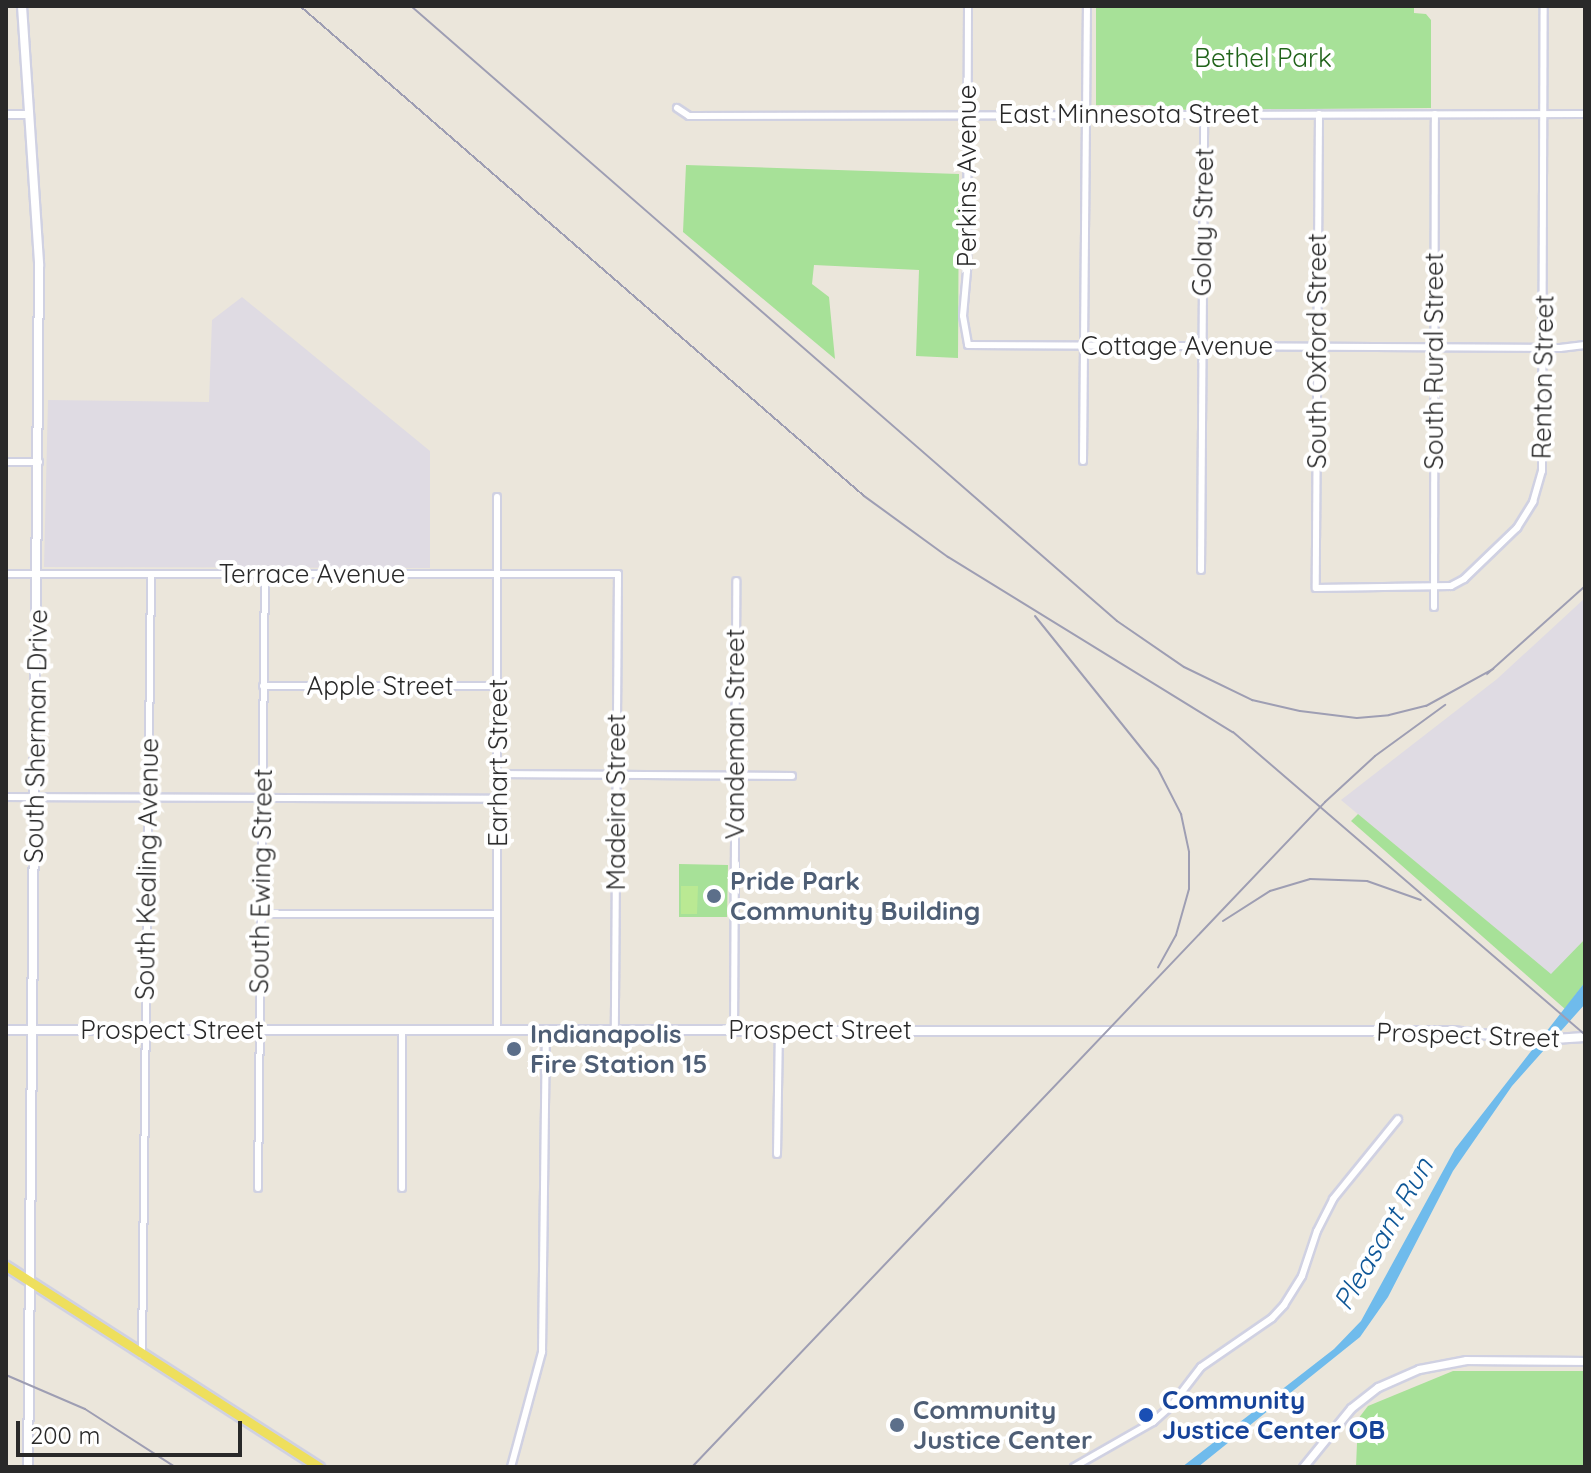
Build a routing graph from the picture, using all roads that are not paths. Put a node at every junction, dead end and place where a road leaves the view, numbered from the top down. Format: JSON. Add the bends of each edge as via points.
{"nodes":[{"id":1,"x":22,"y":6,"type":"edge"},
{"id":2,"x":968,"y":6,"type":"edge"},
{"id":3,"x":1087,"y":6,"type":"edge"},
{"id":4,"x":1544,"y":6,"type":"edge"},
{"id":5,"x":677,"y":108,"type":"dead end"},
{"id":6,"x":6,"y":114,"type":"edge"},
{"id":7,"x":29,"y":114,"type":"junction"},
{"id":8,"x":968,"y":114,"type":"junction"},
{"id":9,"x":1086,"y":114,"type":"junction"},
{"id":10,"x":1204,"y":114,"type":"junction"},
{"id":11,"x":1319,"y":114,"type":"junction"},
{"id":12,"x":1435,"y":114,"type":"junction"},
{"id":13,"x":1545,"y":114,"type":"junction"},
{"id":14,"x":1585,"y":114,"type":"edge"},
{"id":15,"x":1202,"y":344,"type":"junction"},
{"id":16,"x":968,"y":345,"type":"joint"},
{"id":17,"x":1083,"y":345,"type":"junction"},
{"id":18,"x":1585,"y":345,"type":"edge"},
{"id":19,"x":1316,"y":347,"type":"junction"},
{"id":20,"x":1434,"y":347,"type":"junction"},
{"id":21,"x":1544,"y":347,"type":"junction"},
{"id":22,"x":1083,"y":461,"type":"dead end"},
{"id":23,"x":6,"y":462,"type":"edge"},
{"id":24,"x":39,"y":462,"type":"junction"},
{"id":25,"x":497,"y":497,"type":"dead end"},
{"id":26,"x":1201,"y":570,"type":"dead end"},
{"id":27,"x":498,"y":573,"type":"junction"},
{"id":28,"x":6,"y":574,"type":"edge"},
{"id":29,"x":38,"y":574,"type":"junction"},
{"id":30,"x":151,"y":574,"type":"junction"},
{"id":31,"x":265,"y":574,"type":"junction"},
{"id":32,"x":618,"y":574,"type":"joint"},
{"id":33,"x":736,"y":581,"type":"dead end"},
{"id":34,"x":1434,"y":587,"type":"junction"},
{"id":35,"x":1434,"y":607,"type":"dead end"},
{"id":36,"x":263,"y":686,"type":"junction"},
{"id":37,"x":498,"y":686,"type":"junction"},
{"id":38,"x":498,"y":774,"type":"junction"},
{"id":39,"x":616,"y":774,"type":"junction"},
{"id":40,"x":792,"y":776,"type":"dead end"},
{"id":41,"x":735,"y":777,"type":"junction"},
{"id":42,"x":6,"y":797,"type":"edge"},
{"id":43,"x":36,"y":797,"type":"junction"},
{"id":44,"x":148,"y":798,"type":"junction"},
{"id":45,"x":261,"y":798,"type":"junction"},
{"id":46,"x":498,"y":799,"type":"junction"},
{"id":47,"x":261,"y":914,"type":"junction"},
{"id":48,"x":497,"y":914,"type":"junction"},
{"id":49,"x":6,"y":1030,"type":"edge"},
{"id":50,"x":32,"y":1030,"type":"junction"},
{"id":51,"x":146,"y":1030,"type":"junction"},
{"id":52,"x":259,"y":1030,"type":"junction"},
{"id":53,"x":402,"y":1030,"type":"junction"},
{"id":54,"x":497,"y":1030,"type":"junction"},
{"id":55,"x":546,"y":1030,"type":"junction"},
{"id":56,"x":615,"y":1030,"type":"junction"},
{"id":57,"x":779,"y":1030,"type":"junction"},
{"id":58,"x":734,"y":1031,"type":"junction"},
{"id":59,"x":1585,"y":1037,"type":"edge"},
{"id":60,"x":1398,"y":1119,"type":"dead end"},
{"id":61,"x":777,"y":1154,"type":"dead end"},
{"id":62,"x":258,"y":1188,"type":"dead end"},
{"id":63,"x":402,"y":1188,"type":"dead end"},
{"id":64,"x":6,"y":1266,"type":"edge"},
{"id":65,"x":30,"y":1283,"type":"junction"},
{"id":66,"x":142,"y":1355,"type":"junction"},
{"id":67,"x":1585,"y":1361,"type":"edge"},
{"id":68,"x":28,"y":1467,"type":"edge"},
{"id":69,"x":319,"y":1467,"type":"edge"},
{"id":70,"x":511,"y":1467,"type":"edge"},
{"id":71,"x":1074,"y":1467,"type":"edge"},
{"id":72,"x":1303,"y":1467,"type":"edge"}],
"edges":[{"from":1,"to":7,"type":"main road","name":"South Sherman Drive"},
{"from":2,"to":8,"type":"street","name":"Perkins Avenue"},
{"from":3,"to":9,"type":"street"},
{"from":4,"to":13,"type":"street","name":"Renton Street"},
{"from":5,"to":8,"type":"street","name":"East Minnesota Street","via":[[689,116]]},
{"from":6,"to":7,"type":"street"},
{"from":7,"to":24,"type":"main road","name":"South Sherman Drive","via":[[39,247]]},
{"from":8,"to":9,"type":"street","name":"East Minnesota Street"},
{"from":8,"to":16,"type":"street","name":"Perkins Avenue","via":[[963,316]]},
{"from":9,"to":10,"type":"street","name":"East Minnesota Street"},
{"from":9,"to":17,"type":"street"},
{"from":10,"to":11,"type":"street","name":"East Minnesota Street"},
{"from":10,"to":15,"type":"street","name":"Golay Street"},
{"from":11,"to":12,"type":"street","name":"East Minnesota Street"},
{"from":11,"to":19,"type":"street","name":"South Oxford Street"},
{"from":12,"to":13,"type":"street","name":"East Minnesota Street"},
{"from":12,"to":20,"type":"street","name":"South Rural Street"},
{"from":13,"to":14,"type":"street","name":"East Minnesota Street"},
{"from":13,"to":21,"type":"street","name":"Renton Street"},
{"from":15,"to":17,"type":"street","name":"Cottage Avenue"},
{"from":15,"to":19,"type":"street","name":"Cottage Avenue"},
{"from":15,"to":26,"type":"street","name":"Golay Street"},
{"from":16,"to":17,"type":"street","name":"Cottage Avenue"},
{"from":17,"to":22,"type":"street"},
{"from":18,"to":21,"type":"street","name":"Cottage Avenue"},
{"from":19,"to":20,"type":"street","name":"Cottage Avenue"},
{"from":19,"to":34,"type":"street","name":"South Oxford Street","via":[[1316,588]]},
{"from":20,"to":21,"type":"street","name":"Cottage Avenue"},
{"from":20,"to":34,"type":"street","name":"South Rural Street"},
{"from":21,"to":34,"type":"street","name":"Renton Street","via":[[1543,465],[1533,502],[1517,528],[1464,579]]},
{"from":23,"to":24,"type":"street"},
{"from":24,"to":29,"type":"main road","name":"South Sherman Drive"},
{"from":25,"to":27,"type":"street","name":"Earhart Street"},
{"from":27,"to":31,"type":"street","name":"Terrace Avenue"},
{"from":27,"to":32,"type":"street","name":"Terrace Avenue"},
{"from":27,"to":37,"type":"street","name":"Earhart Street"},
{"from":28,"to":29,"type":"street","name":"Terrace Avenue"},
{"from":29,"to":30,"type":"street","name":"Terrace Avenue"},
{"from":29,"to":43,"type":"main road","name":"South Sherman Drive"},
{"from":30,"to":31,"type":"street","name":"Terrace Avenue"},
{"from":30,"to":44,"type":"street","name":"South Kealing Avenue"},
{"from":31,"to":36,"type":"street","name":"South Ewing Street"},
{"from":32,"to":39,"type":"street","name":"Madeira Street"},
{"from":33,"to":41,"type":"street","name":"Vandeman Street"},
{"from":34,"to":35,"type":"street","name":"South Rural Street"},
{"from":36,"to":37,"type":"street","name":"Apple Street"},
{"from":36,"to":45,"type":"street","name":"South Ewing Street"},
{"from":37,"to":38,"type":"street","name":"Earhart Street"},
{"from":38,"to":39,"type":"street"},
{"from":38,"to":46,"type":"street","name":"Earhart Street"},
{"from":39,"to":41,"type":"street"},
{"from":39,"to":56,"type":"street","name":"Madeira Street"},
{"from":40,"to":41,"type":"street"},
{"from":41,"to":58,"type":"street","name":"Vandeman Street"},
{"from":42,"to":43,"type":"street"},
{"from":43,"to":44,"type":"street"},
{"from":43,"to":50,"type":"main road","name":"South Sherman Drive"},
{"from":44,"to":45,"type":"street"},
{"from":44,"to":51,"type":"street","name":"South Kealing Avenue"},
{"from":45,"to":46,"type":"street"},
{"from":45,"to":47,"type":"street","name":"South Ewing Street"},
{"from":46,"to":48,"type":"street","name":"Earhart Street"},
{"from":47,"to":48,"type":"street"},
{"from":47,"to":52,"type":"street","name":"South Ewing Street"},
{"from":48,"to":54,"type":"street","name":"Earhart Street"},
{"from":49,"to":50,"type":"main road","name":"Prospect Street"},
{"from":50,"to":51,"type":"main road","name":"Prospect Street"},
{"from":50,"to":65,"type":"main road","name":"South Sherman Drive"},
{"from":51,"to":52,"type":"main road","name":"Prospect Street"},
{"from":51,"to":66,"type":"street","name":"South Kealing Avenue"},
{"from":52,"to":53,"type":"main road","name":"Prospect Street"},
{"from":52,"to":62,"type":"street","name":"South Ewing Street"},
{"from":53,"to":54,"type":"main road","name":"Prospect Street"},
{"from":53,"to":63,"type":"street"},
{"from":54,"to":55,"type":"main road","name":"Prospect Street"},
{"from":55,"to":56,"type":"main road","name":"Prospect Street"},
{"from":55,"to":70,"type":"street","via":[[542,1352]]},
{"from":56,"to":58,"type":"main road","name":"Prospect Street"},
{"from":57,"to":58,"type":"main road","name":"Prospect Street"},
{"from":57,"to":59,"type":"main road","name":"Prospect Street","via":[[1441,1031],[1538,1040]]},
{"from":57,"to":61,"type":"street"},
{"from":60,"to":71,"type":"street","via":[[1337,1192],[1302,1276],[1272,1318],[1201,1367],[1153,1422]]},
{"from":64,"to":65,"type":"main road"},
{"from":65,"to":66,"type":"main road"},
{"from":65,"to":68,"type":"main road","name":"South Sherman Drive"},
{"from":66,"to":69,"type":"main road"},
{"from":67,"to":72,"type":"street","via":[[1459,1361],[1409,1372],[1351,1408]]}]}
